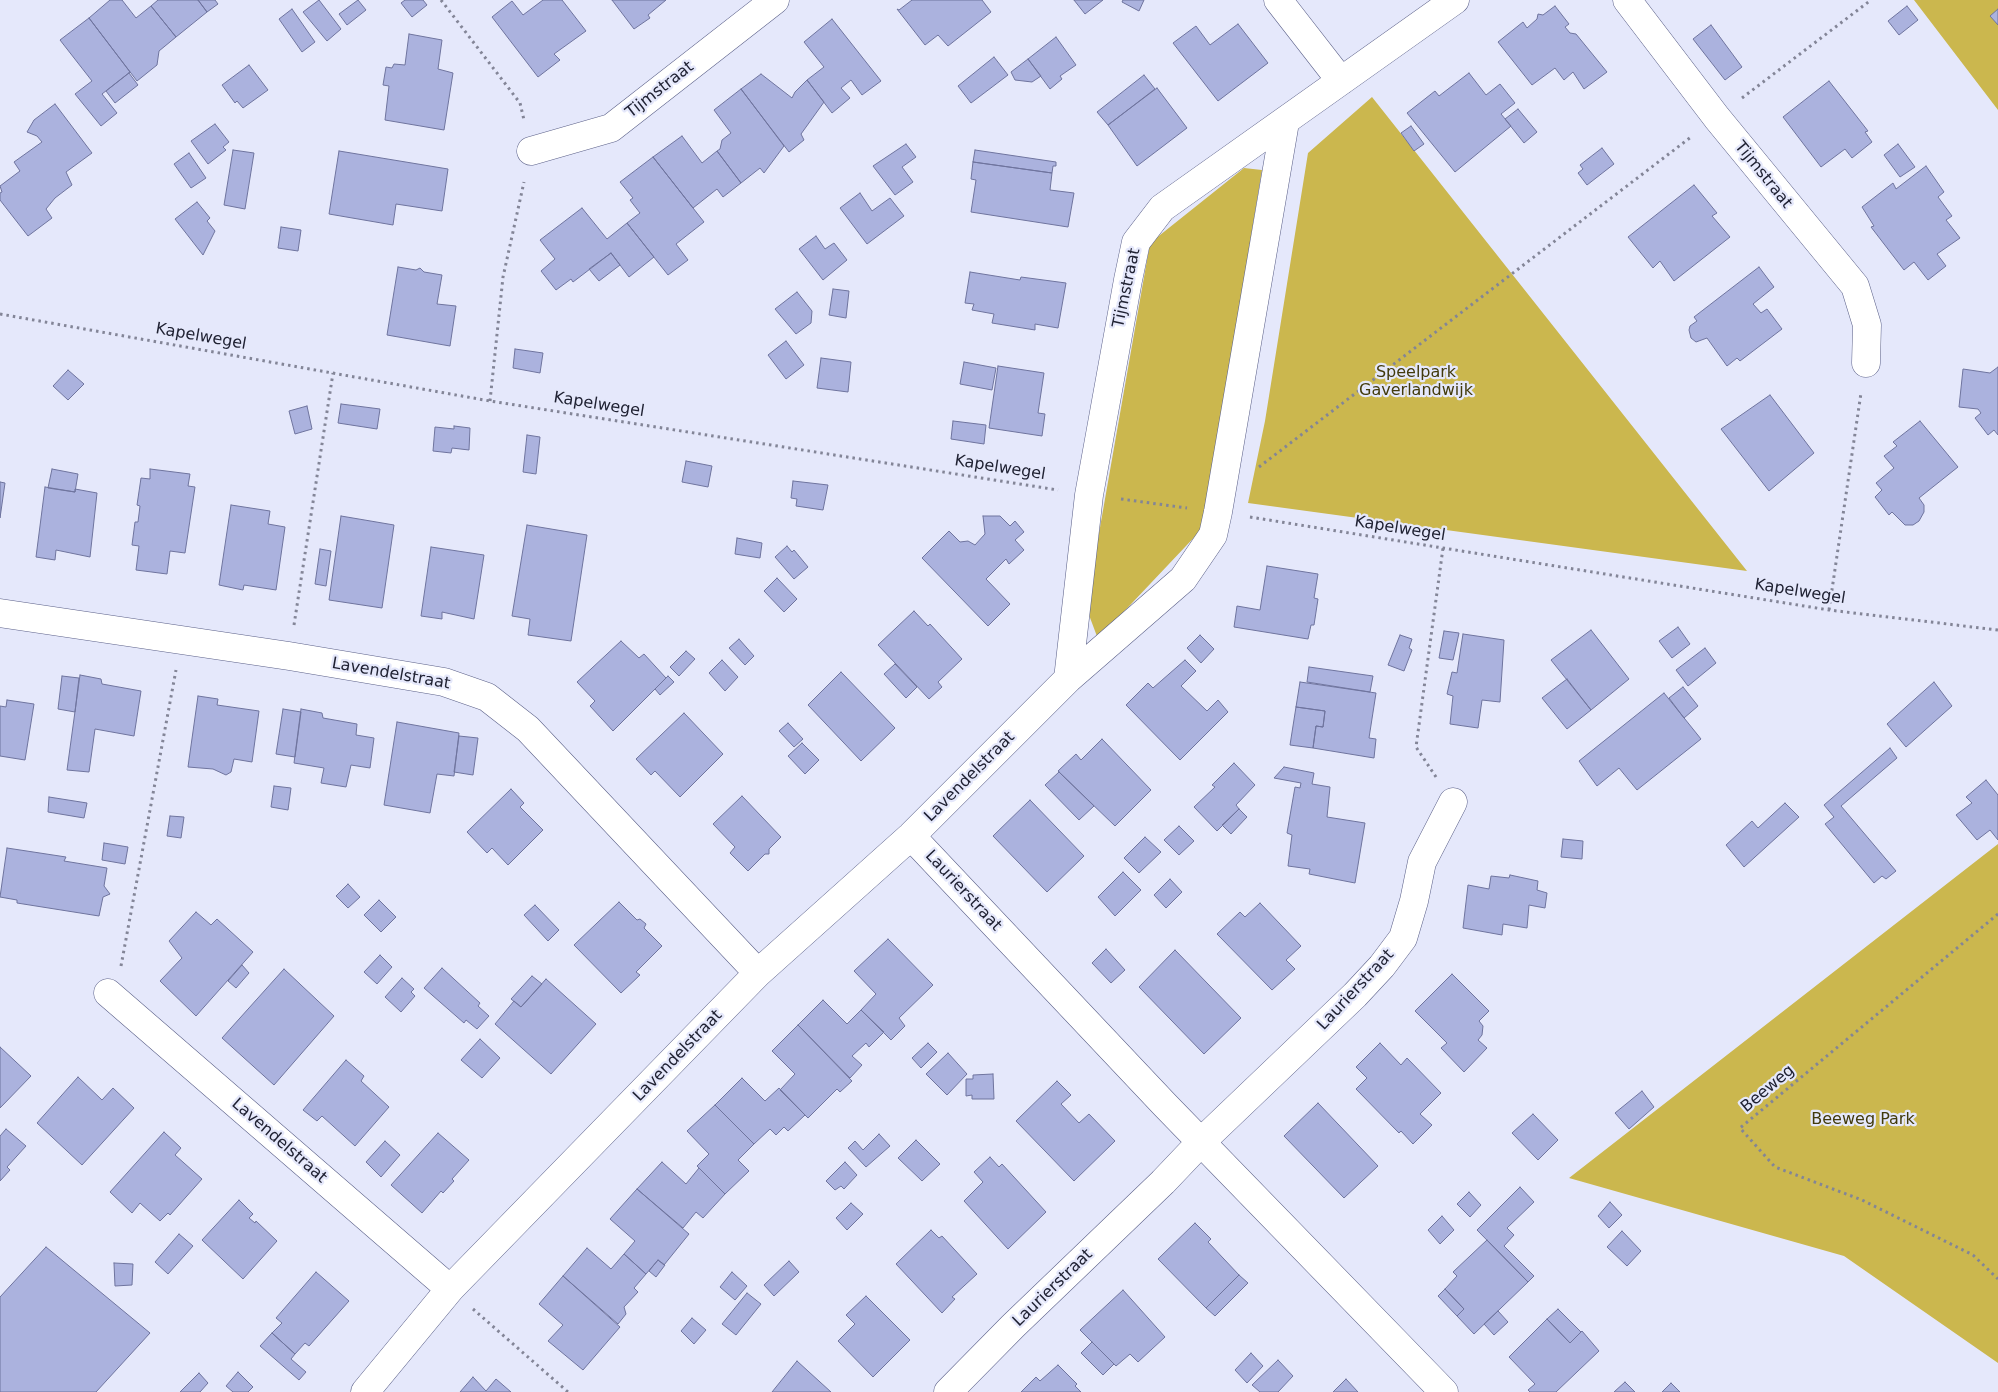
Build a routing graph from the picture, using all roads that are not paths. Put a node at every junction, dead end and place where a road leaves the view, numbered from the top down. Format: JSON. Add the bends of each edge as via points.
{"nodes":[{"id":1,"x":775,"y":0,"type":"edge"},
{"id":2,"x":1278,"y":0,"type":"edge"},
{"id":3,"x":1455,"y":0,"type":"edge"},
{"id":4,"x":1627,"y":0,"type":"edge"},
{"id":5,"x":1340,"y":81,"type":"junction"},
{"id":6,"x":1285,"y":122,"type":"junction"},
{"id":7,"x":531,"y":151,"type":"road end"},
{"id":8,"x":1866,"y":363,"type":"road end"},
{"id":9,"x":0,"y":613,"type":"edge"},
{"id":10,"x":1068,"y":679,"type":"junction"},
{"id":11,"x":1453,"y":802,"type":"road end"},
{"id":12,"x":911,"y":836,"type":"junction"},
{"id":13,"x":758,"y":973,"type":"junction"},
{"id":14,"x":108,"y":993,"type":"road end"},
{"id":15,"x":1201,"y":1142,"type":"junction"},
{"id":16,"x":450,"y":1289,"type":"junction"},
{"id":17,"x":365,"y":1392,"type":"edge"},
{"id":18,"x":948,"y":1392,"type":"edge"},
{"id":19,"x":1444,"y":1392,"type":"edge"}],
"edges":[{"from":1,"to":7,"type":"street","name":"Tijmstraat","via":[[611,128]]},
{"from":2,"to":5,"type":"street"},
{"from":3,"to":5,"type":"street","name":"Tijmstraat"},
{"from":4,"to":8,"type":"street","name":"Tijmstraat","via":[[1717,118],[1855,286],[1867,325]]},
{"from":5,"to":6,"type":"street","name":"Tijmstraat"},
{"from":6,"to":10,"type":"street","name":"Lavendelstraat","via":[[1213,534],[1183,579]]},
{"from":6,"to":10,"type":"street","name":"Tijmstraat","via":[[1162,208],[1136,242],[1089,495]]},
{"from":9,"to":13,"type":"street","name":"Lavendelstraat","via":[[444,682],[486,697],[528,730]]},
{"from":10,"to":12,"type":"street","name":"Lavendelstraat"},
{"from":11,"to":15,"type":"street","name":"Laurierstraat","via":[[1422,862],[1414,901],[1398,945],[1356,995]]},
{"from":12,"to":13,"type":"street","name":"Lavendelstraat"},
{"from":12,"to":15,"type":"street","name":"Laurierstraat"},
{"from":13,"to":16,"type":"street","name":"Lavendelstraat"},
{"from":14,"to":16,"type":"street","name":"Lavendelstraat"},
{"from":15,"to":18,"type":"street","name":"Laurierstraat"},
{"from":15,"to":19,"type":"street","name":"Laurierstraat"},
{"from":16,"to":17,"type":"street","name":"Lavendelstraat"}]}
